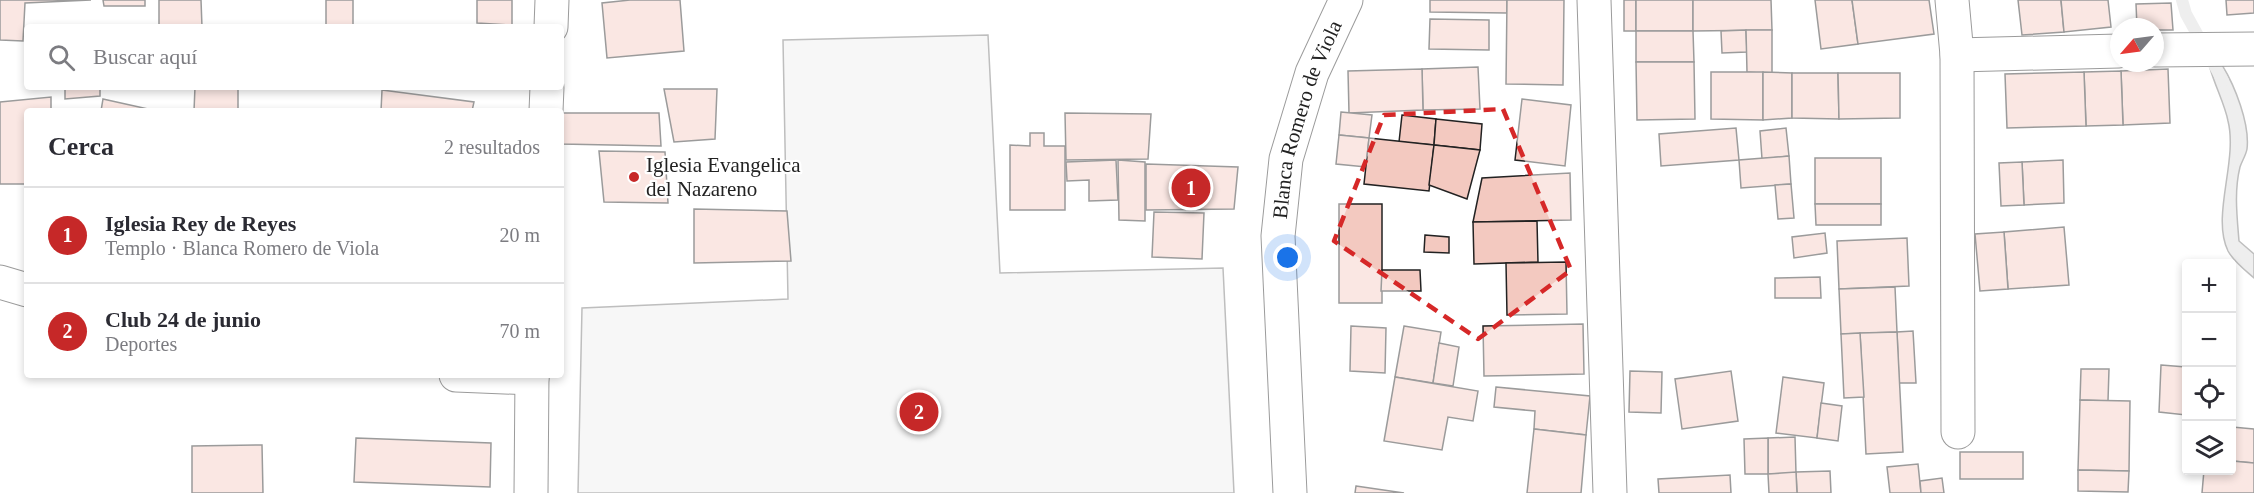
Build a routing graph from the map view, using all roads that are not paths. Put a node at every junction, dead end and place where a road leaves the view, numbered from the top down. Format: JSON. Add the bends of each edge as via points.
{"nodes":[{"id":1,"x":552,"y":0,"type":"edge"},
{"id":2,"x":1346,"y":0,"type":"edge"},
{"id":3,"x":1594,"y":0,"type":"edge"},
{"id":4,"x":1952,"y":0,"type":"edge"},
{"id":5,"x":551,"y":24,"type":"edge"},
{"id":6,"x":2254,"y":49,"type":"edge"},
{"id":7,"x":2170,"y":50,"type":"edge"},
{"id":8,"x":2110,"y":51,"type":"edge"},
{"id":9,"x":1956,"y":54,"type":"junction"},
{"id":10,"x":548,"y":90,"type":"edge"},
{"id":11,"x":546,"y":108,"type":"edge"},
{"id":12,"x":0,"y":282,"type":"edge"},
{"id":13,"x":24,"y":289,"type":"edge"},
{"id":14,"x":532,"y":378,"type":"edge"},
{"id":15,"x":1958,"y":432,"type":"dead end"},
{"id":16,"x":531,"y":493,"type":"edge"},
{"id":17,"x":1290,"y":493,"type":"edge"},
{"id":18,"x":1610,"y":493,"type":"edge"}],
"edges":[{"from":1,"to":5,"type":"street"},
{"from":2,"to":17,"type":"street","name":"Blanca Romero de Viola","via":[[1312,73],[1286,159],[1278,236]]},
{"from":3,"to":18,"type":"street"},
{"from":4,"to":9,"type":"street"},
{"from":6,"to":7,"type":"street"},
{"from":8,"to":9,"type":"street"},
{"from":9,"to":15,"type":"street"},
{"from":10,"to":11,"type":"street"},
{"from":12,"to":13,"type":"street"},
{"from":14,"to":16,"type":"street"}]}
